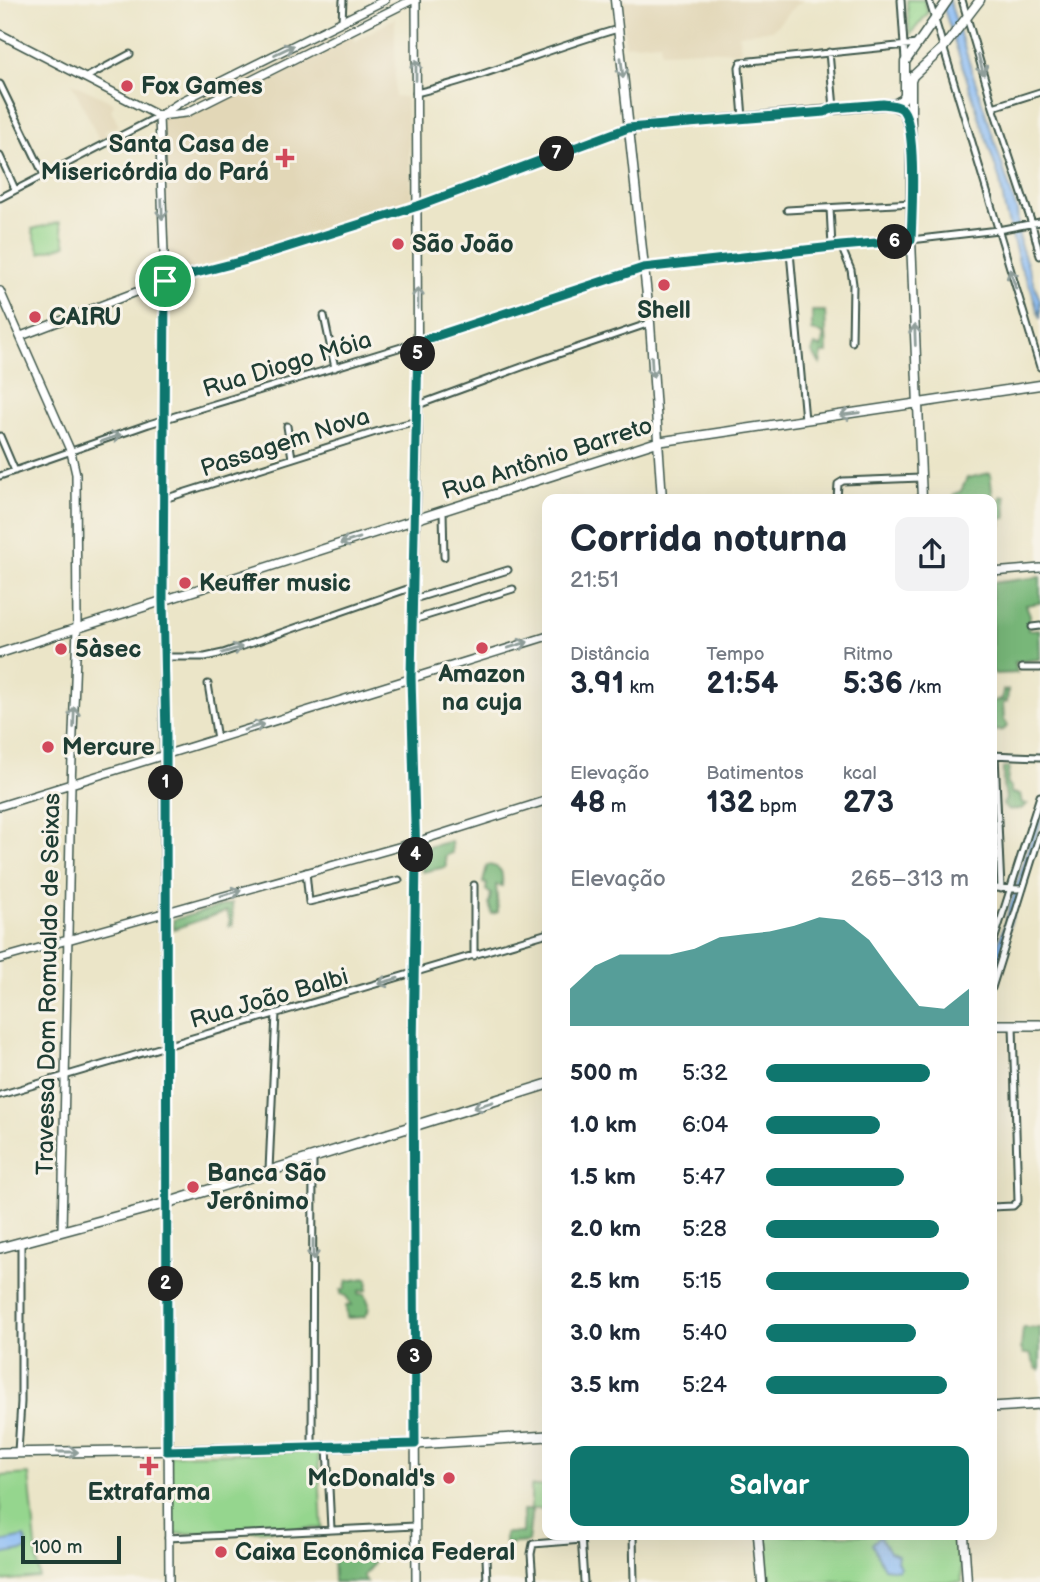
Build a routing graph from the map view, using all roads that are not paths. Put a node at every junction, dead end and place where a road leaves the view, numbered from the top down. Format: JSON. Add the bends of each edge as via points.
{"nodes":[{"id":1,"x":343,"y":0,"type":"edge"},
{"id":2,"x":385,"y":0,"type":"edge"},
{"id":3,"x":414,"y":0,"type":"edge"},
{"id":4,"x":615,"y":0,"type":"edge"},
{"id":5,"x":901,"y":0,"type":"edge"},
{"id":6,"x":929,"y":0,"type":"edge"},
{"id":7,"x":948,"y":0,"type":"edge"},
{"id":8,"x":962,"y":0,"type":"edge"},
{"id":9,"x":980,"y":0,"type":"edge"},
{"id":10,"x":935,"y":17,"type":"junction"},
{"id":11,"x":968,"y":19,"type":"junction"},
{"id":12,"x":342,"y":22,"type":"junction"},
{"id":13,"x":618,"y":29,"type":"junction"},
{"id":14,"x":0,"y":34,"type":"edge"},
{"id":15,"x":917,"y":44,"type":"junction"},
{"id":16,"x":904,"y":45,"type":"junction"},
{"id":17,"x":945,"y":47,"type":"junction"},
{"id":18,"x":829,"y":52,"type":"junction"},
{"id":19,"x":131,"y":54,"type":"dead end"},
{"id":20,"x":905,"y":62,"type":"junction"},
{"id":21,"x":85,"y":78,"type":"junction"},
{"id":22,"x":0,"y":83,"type":"edge"},
{"id":23,"x":1040,"y":92,"type":"edge"},
{"id":24,"x":416,"y":93,"type":"junction"},
{"id":25,"x":883,"y":104,"type":"junction"},
{"id":26,"x":993,"y":107,"type":"junction"},
{"id":27,"x":834,"y":108,"type":"junction"},
{"id":28,"x":159,"y":116,"type":"junction"},
{"id":29,"x":743,"y":118,"type":"junction"},
{"id":30,"x":628,"y":128,"type":"junction"},
{"id":31,"x":910,"y":134,"type":"junction"},
{"id":32,"x":0,"y":156,"type":"edge"},
{"id":33,"x":44,"y":175,"type":"junction"},
{"id":34,"x":15,"y":189,"type":"junction"},
{"id":35,"x":0,"y":198,"type":"edge"},
{"id":36,"x":913,"y":203,"type":"junction"},
{"id":37,"x":418,"y":206,"type":"junction"},
{"id":38,"x":830,"y":208,"type":"junction"},
{"id":39,"x":787,"y":210,"type":"dead end"},
{"id":40,"x":1040,"y":222,"type":"edge"},
{"id":41,"x":1032,"y":224,"type":"junction"},
{"id":42,"x":1000,"y":230,"type":"junction"},
{"id":43,"x":911,"y":240,"type":"junction"},
{"id":44,"x":841,"y":246,"type":"junction"},
{"id":45,"x":832,"y":247,"type":"junction"},
{"id":46,"x":790,"y":252,"type":"junction"},
{"id":47,"x":1040,"y":256,"type":"edge"},
{"id":48,"x":643,"y":268,"type":"junction"},
{"id":49,"x":165,"y":281,"type":"junction"},
{"id":50,"x":0,"y":290,"type":"edge"},
{"id":51,"x":324,"y":316,"type":"dead end"},
{"id":52,"x":650,"y":323,"type":"junction"},
{"id":53,"x":21,"y":336,"type":"junction"},
{"id":54,"x":418,"y":342,"type":"junction"},
{"id":55,"x":852,"y":342,"type":"dead end"},
{"id":56,"x":1040,"y":367,"type":"edge"},
{"id":57,"x":335,"y":368,"type":"junction"},
{"id":58,"x":1040,"y":385,"type":"edge"},
{"id":59,"x":917,"y":404,"type":"junction"},
{"id":60,"x":418,"y":405,"type":"junction"},
{"id":61,"x":165,"y":420,"type":"junction"},
{"id":62,"x":805,"y":420,"type":"junction"},
{"id":63,"x":417,"y":421,"type":"junction"},
{"id":64,"x":287,"y":426,"type":"dead end"},
{"id":65,"x":0,"y":436,"type":"edge"},
{"id":66,"x":657,"y":442,"type":"junction"},
{"id":67,"x":71,"y":452,"type":"junction"},
{"id":68,"x":292,"y":458,"type":"junction"},
{"id":69,"x":15,"y":471,"type":"junction"},
{"id":70,"x":0,"y":476,"type":"edge"},
{"id":71,"x":921,"y":478,"type":"junction"},
{"id":72,"x":662,"y":494,"type":"edge"},
{"id":73,"x":838,"y":494,"type":"edge"},
{"id":74,"x":922,"y":494,"type":"edge"},
{"id":75,"x":164,"y":499,"type":"junction"},
{"id":76,"x":443,"y":511,"type":"junction"},
{"id":77,"x":415,"y":521,"type":"junction"},
{"id":78,"x":444,"y":557,"type":"dead end"},
{"id":79,"x":1040,"y":568,"type":"edge"},
{"id":80,"x":508,"y":569,"type":"dead end"},
{"id":81,"x":997,"y":572,"type":"edge"},
{"id":82,"x":413,"y":587,"type":"junction"},
{"id":83,"x":513,"y":589,"type":"dead end"},
{"id":84,"x":414,"y":599,"type":"junction"},
{"id":85,"x":163,"y":600,"type":"junction"},
{"id":86,"x":413,"y":620,"type":"junction"},
{"id":87,"x":1040,"y":626,"type":"edge"},
{"id":88,"x":1032,"y":627,"type":"dead end"},
{"id":89,"x":77,"y":629,"type":"junction"},
{"id":90,"x":542,"y":638,"type":"edge"},
{"id":91,"x":0,"y":653,"type":"edge"},
{"id":92,"x":165,"y":657,"type":"junction"},
{"id":93,"x":1040,"y":667,"type":"edge"},
{"id":94,"x":1022,"y":668,"type":"dead end"},
{"id":95,"x":411,"y":677,"type":"junction"},
{"id":96,"x":208,"y":684,"type":"dead end"},
{"id":97,"x":217,"y":739,"type":"junction"},
{"id":98,"x":166,"y":755,"type":"junction"},
{"id":99,"x":997,"y":755,"type":"edge"},
{"id":100,"x":1040,"y":757,"type":"edge"},
{"id":101,"x":71,"y":785,"type":"junction"},
{"id":102,"x":1040,"y":796,"type":"edge"},
{"id":103,"x":542,"y":802,"type":"edge"},
{"id":104,"x":0,"y":806,"type":"edge"},
{"id":105,"x":997,"y":812,"type":"edge"},
{"id":106,"x":1040,"y":834,"type":"edge"},
{"id":107,"x":416,"y":842,"type":"junction"},
{"id":108,"x":306,"y":872,"type":"junction"},
{"id":109,"x":399,"y":880,"type":"dead end"},
{"id":110,"x":474,"y":885,"type":"dead end"},
{"id":111,"x":997,"y":889,"type":"edge"},
{"id":112,"x":1001,"y":889,"type":"junction"},
{"id":113,"x":1012,"y":889,"type":"junction"},
{"id":114,"x":1023,"y":889,"type":"junction"},
{"id":115,"x":165,"y":912,"type":"junction"},
{"id":116,"x":997,"y":932,"type":"edge"},
{"id":117,"x":542,"y":935,"type":"edge"},
{"id":118,"x":68,"y":940,"type":"junction"},
{"id":119,"x":474,"y":956,"type":"junction"},
{"id":120,"x":0,"y":959,"type":"edge"},
{"id":121,"x":997,"y":972,"type":"edge"},
{"id":122,"x":416,"y":973,"type":"junction"},
{"id":123,"x":276,"y":1013,"type":"junction"},
{"id":124,"x":997,"y":1025,"type":"edge"},
{"id":125,"x":1013,"y":1025,"type":"junction"},
{"id":126,"x":1040,"y":1025,"type":"edge"},
{"id":127,"x":166,"y":1046,"type":"junction"},
{"id":128,"x":65,"y":1076,"type":"junction"},
{"id":129,"x":542,"y":1086,"type":"edge"},
{"id":130,"x":0,"y":1096,"type":"edge"},
{"id":131,"x":413,"y":1128,"type":"junction"},
{"id":132,"x":313,"y":1157,"type":"junction"},
{"id":133,"x":269,"y":1170,"type":"junction"},
{"id":134,"x":167,"y":1203,"type":"junction"},
{"id":135,"x":997,"y":1207,"type":"edge"},
{"id":136,"x":62,"y":1231,"type":"junction"},
{"id":137,"x":21,"y":1243,"type":"junction"},
{"id":138,"x":1,"y":1246,"type":"edge"},
{"id":139,"x":1040,"y":1404,"type":"edge"},
{"id":140,"x":997,"y":1407,"type":"edge"},
{"id":141,"x":542,"y":1436,"type":"edge"},
{"id":142,"x":415,"y":1444,"type":"junction"},
{"id":143,"x":312,"y":1447,"type":"junction"},
{"id":144,"x":327,"y":1447,"type":"junction"},
{"id":145,"x":167,"y":1451,"type":"junction"},
{"id":146,"x":18,"y":1452,"type":"junction"},
{"id":147,"x":0,"y":1453,"type":"edge"},
{"id":148,"x":415,"y":1526,"type":"junction"},
{"id":149,"x":331,"y":1529,"type":"junction"},
{"id":150,"x":168,"y":1538,"type":"junction"},
{"id":151,"x":560,"y":1540,"type":"edge"},
{"id":152,"x":581,"y":1540,"type":"edge"},
{"id":153,"x":633,"y":1540,"type":"edge"},
{"id":154,"x":758,"y":1540,"type":"edge"},
{"id":155,"x":964,"y":1540,"type":"edge"},
{"id":156,"x":486,"y":1558,"type":"dead end"},
{"id":157,"x":169,"y":1582,"type":"edge"},
{"id":158,"x":416,"y":1582,"type":"edge"},
{"id":159,"x":487,"y":1582,"type":"edge"},
{"id":160,"x":533,"y":1582,"type":"edge"},
{"id":161,"x":584,"y":1582,"type":"edge"},
{"id":162,"x":634,"y":1582,"type":"edge"},
{"id":163,"x":762,"y":1582,"type":"edge"},
{"id":164,"x":967,"y":1582,"type":"edge"}],
"edges":[{"from":1,"to":12,"type":"street"},
{"from":2,"to":12,"type":"street"},
{"from":24,"to":3,"type":"street","one_way":true},
{"from":3,"to":28,"type":"street","via":[[186,113]]},
{"from":4,"to":13,"type":"main road"},
{"from":5,"to":16,"type":"street"},
{"from":6,"to":10,"type":"street"},
{"from":7,"to":10,"type":"main road"},
{"from":8,"to":11,"type":"street"},
{"from":9,"to":11,"type":"main road"},
{"from":10,"to":15,"type":"main road"},
{"from":10,"to":17,"type":"street"},
{"from":11,"to":17,"type":"main road"},
{"from":11,"to":26,"type":"street","one_way":true},
{"from":28,"to":12,"type":"street","one_way":true},
{"from":13,"to":24,"type":"street"},
{"from":13,"to":30,"type":"main road","one_way":true},
{"from":14,"to":21,"type":"street"},
{"from":15,"to":16,"type":"street"},
{"from":15,"to":20,"type":"main road"},
{"from":16,"to":18,"type":"street"},
{"from":16,"to":20,"type":"street"},
{"from":17,"to":31,"type":"main road","via":[[912,79]]},
{"from":17,"to":42,"type":"street"},
{"from":18,"to":27,"type":"street"},
{"from":18,"to":29,"type":"street","via":[[741,62]]},
{"from":19,"to":21,"type":"street"},
{"from":20,"to":25,"type":"main road","via":[[903,99]]},
{"from":21,"to":28,"type":"street"},
{"from":22,"to":33,"type":"street"},
{"from":23,"to":26,"type":"street"},
{"from":24,"to":37,"type":"street"},
{"from":25,"to":27,"type":"main road"},
{"from":25,"to":31,"type":"main road","via":[[904,111]]},
{"from":26,"to":41,"type":"street"},
{"from":27,"to":29,"type":"main road"},
{"from":28,"to":33,"type":"street"},
{"from":28,"to":49,"type":"street","one_way":true},
{"from":29,"to":30,"type":"main road"},
{"from":30,"to":37,"type":"street"},
{"from":30,"to":48,"type":"main road"},
{"from":31,"to":36,"type":"main road"},
{"from":32,"to":34,"type":"street"},
{"from":33,"to":34,"type":"street"},
{"from":34,"to":35,"type":"street"},
{"from":36,"to":38,"type":"street"},
{"from":36,"to":43,"type":"main road"},
{"from":37,"to":49,"type":"street"},
{"from":54,"to":37,"type":"street","one_way":true},
{"from":38,"to":39,"type":"street"},
{"from":38,"to":45,"type":"street"},
{"from":40,"to":41,"type":"street","name":"Rua Diogo Móia"},
{"from":41,"to":42,"type":"street","name":"Rua Diogo Móia"},
{"from":41,"to":47,"type":"street"},
{"from":42,"to":43,"type":"street","name":"Rua Diogo Móia"},
{"from":56,"to":42,"type":"street","one_way":true},
{"from":43,"to":44,"type":"street","name":"Rua Diogo Móia"},
{"from":59,"to":43,"type":"main road","one_way":true},
{"from":44,"to":45,"type":"street","name":"Rua Diogo Móia"},
{"from":44,"to":55,"type":"street","via":[[853,284]]},
{"from":45,"to":46,"type":"street","name":"Rua Diogo Móia"},
{"from":46,"to":48,"type":"street","name":"Rua Diogo Móia"},
{"from":46,"to":62,"type":"street"},
{"from":48,"to":52,"type":"main road"},
{"from":48,"to":54,"type":"street","name":"Rua Diogo Móia"},
{"from":49,"to":53,"type":"street"},
{"from":49,"to":61,"type":"street"},
{"from":50,"to":53,"type":"street","name":"Travessa Dom Romualdo de Seixas"},
{"from":51,"to":57,"type":"street"},
{"from":52,"to":60,"type":"street"},
{"from":52,"to":66,"type":"main road","one_way":true},
{"from":53,"to":67,"type":"street","name":"Travessa Dom Romualdo de Seixas"},
{"from":54,"to":57,"type":"street","name":"Rua Diogo Móia"},
{"from":54,"to":60,"type":"street"},
{"from":57,"to":61,"type":"street","name":"Rua Diogo Móia"},
{"from":58,"to":59,"type":"main road","name":"Rua Antônio Barreto"},
{"from":59,"to":62,"type":"main road","name":"Rua Antônio Barreto","one_way":true},
{"from":59,"to":71,"type":"main road"},
{"from":60,"to":63,"type":"street"},
{"from":67,"to":61,"type":"street","name":"Rua Diogo Móia","one_way":true},
{"from":61,"to":75,"type":"street"},
{"from":62,"to":66,"type":"main road","name":"Rua Antônio Barreto"},
{"from":63,"to":68,"type":"street","name":"Passagem Nova"},
{"from":63,"to":77,"type":"street"},
{"from":64,"to":68,"type":"street"},
{"from":65,"to":69,"type":"street"},
{"from":66,"to":72,"type":"main road"},
{"from":66,"to":76,"type":"main road","name":"Rua Antônio Barreto"},
{"from":67,"to":69,"type":"street","name":"Rua Diogo Móia"},
{"from":67,"to":89,"type":"street","name":"Travessa Dom Romualdo de Seixas","via":[[76,474]]},
{"from":68,"to":75,"type":"street","name":"Passagem Nova"},
{"from":69,"to":70,"type":"street","name":"Rua Diogo Móia"},
{"from":71,"to":73,"type":"street","via":[[844,481],[838,484]]},
{"from":71,"to":74,"type":"main road"},
{"from":75,"to":85,"type":"street"},
{"from":76,"to":77,"type":"main road","name":"Rua Antônio Barreto"},
{"from":76,"to":78,"type":"street"},
{"from":77,"to":82,"type":"street"},
{"from":77,"to":85,"type":"main road","name":"Rua Antônio Barreto","one_way":true},
{"from":79,"to":81,"type":"street"},
{"from":80,"to":84,"type":"street"},
{"from":82,"to":84,"type":"street"},
{"from":92,"to":82,"type":"street","one_way":true,"via":[[223,653]]},
{"from":83,"to":86,"type":"street"},
{"from":84,"to":86,"type":"street"},
{"from":85,"to":89,"type":"main road","name":"Rua Antônio Barreto"},
{"from":85,"to":92,"type":"street"},
{"from":86,"to":95,"type":"street"},
{"from":87,"to":88,"type":"street"},
{"from":89,"to":91,"type":"main road","name":"Rua Antônio Barreto"},
{"from":101,"to":89,"type":"street","name":"Travessa Dom Romualdo de Seixas","one_way":true},
{"from":95,"to":90,"type":"street","one_way":true},
{"from":92,"to":98,"type":"street"},
{"from":93,"to":94,"type":"street"},
{"from":97,"to":95,"type":"street","one_way":true},
{"from":95,"to":107,"type":"street"},
{"from":96,"to":97,"type":"street"},
{"from":97,"to":98,"type":"street"},
{"from":98,"to":101,"type":"street"},
{"from":98,"to":115,"type":"street"},
{"from":99,"to":100,"type":"street"},
{"from":101,"to":104,"type":"street"},
{"from":101,"to":118,"type":"street","name":"Travessa Dom Romualdo de Seixas"},
{"from":102,"to":113,"type":"street"},
{"from":103,"to":107,"type":"street"},
{"from":105,"to":112,"type":"street"},
{"from":106,"to":114,"type":"street"},
{"from":107,"to":108,"type":"street"},
{"from":107,"to":122,"type":"street"},
{"from":108,"to":109,"type":"street","via":[[309,902]]},
{"from":115,"to":108,"type":"street","one_way":true},
{"from":110,"to":119,"type":"street"},
{"from":111,"to":112,"type":"street"},
{"from":112,"to":113,"type":"street"},
{"from":113,"to":114,"type":"street"},
{"from":113,"to":116,"type":"street"},
{"from":114,"to":121,"type":"street"},
{"from":115,"to":118,"type":"street"},
{"from":115,"to":127,"type":"street"},
{"from":117,"to":119,"type":"street","name":"Rua João Balbi"},
{"from":118,"to":120,"type":"street"},
{"from":118,"to":128,"type":"street","name":"Travessa Dom Romualdo de Seixas"},
{"from":119,"to":122,"type":"street","name":"Rua João Balbi"},
{"from":122,"to":123,"type":"street","name":"Rua João Balbi","one_way":true},
{"from":122,"to":131,"type":"street"},
{"from":123,"to":127,"type":"street","name":"Rua João Balbi"},
{"from":123,"to":133,"type":"street"},
{"from":124,"to":125,"type":"main road"},
{"from":125,"to":126,"type":"main road"},
{"from":125,"to":135,"type":"street","via":[[1017,1203]]},
{"from":127,"to":128,"type":"street","name":"Rua João Balbi"},
{"from":127,"to":134,"type":"street"},
{"from":128,"to":130,"type":"street","name":"Rua João Balbi"},
{"from":128,"to":136,"type":"street","name":"Travessa Dom Romualdo de Seixas"},
{"from":129,"to":131,"type":"main road","one_way":true},
{"from":131,"to":132,"type":"main road"},
{"from":131,"to":142,"type":"street"},
{"from":132,"to":133,"type":"main road"},
{"from":132,"to":143,"type":"street","one_way":true},
{"from":133,"to":134,"type":"main road"},
{"from":134,"to":136,"type":"main road"},
{"from":134,"to":145,"type":"street"},
{"from":136,"to":137,"type":"main road"},
{"from":137,"to":138,"type":"main road"},
{"from":137,"to":146,"type":"street"},
{"from":139,"to":140,"type":"main road"},
{"from":141,"to":142,"type":"main road"},
{"from":142,"to":144,"type":"main road"},
{"from":142,"to":148,"type":"street"},
{"from":143,"to":144,"type":"main road"},
{"from":143,"to":145,"type":"main road"},
{"from":144,"to":149,"type":"street"},
{"from":146,"to":145,"type":"main road","one_way":true},
{"from":145,"to":150,"type":"street"},
{"from":146,"to":147,"type":"main road"},
{"from":148,"to":149,"type":"street"},
{"from":148,"to":158,"type":"street"},
{"from":149,"to":150,"type":"street"},
{"from":150,"to":157,"type":"street"},
{"from":151,"to":160,"type":"street","via":[[533,1544]]},
{"from":152,"to":161,"type":"street"},
{"from":153,"to":162,"type":"street"},
{"from":154,"to":163,"type":"main road"},
{"from":155,"to":164,"type":"main road"},
{"from":156,"to":159,"type":"street"}]}
